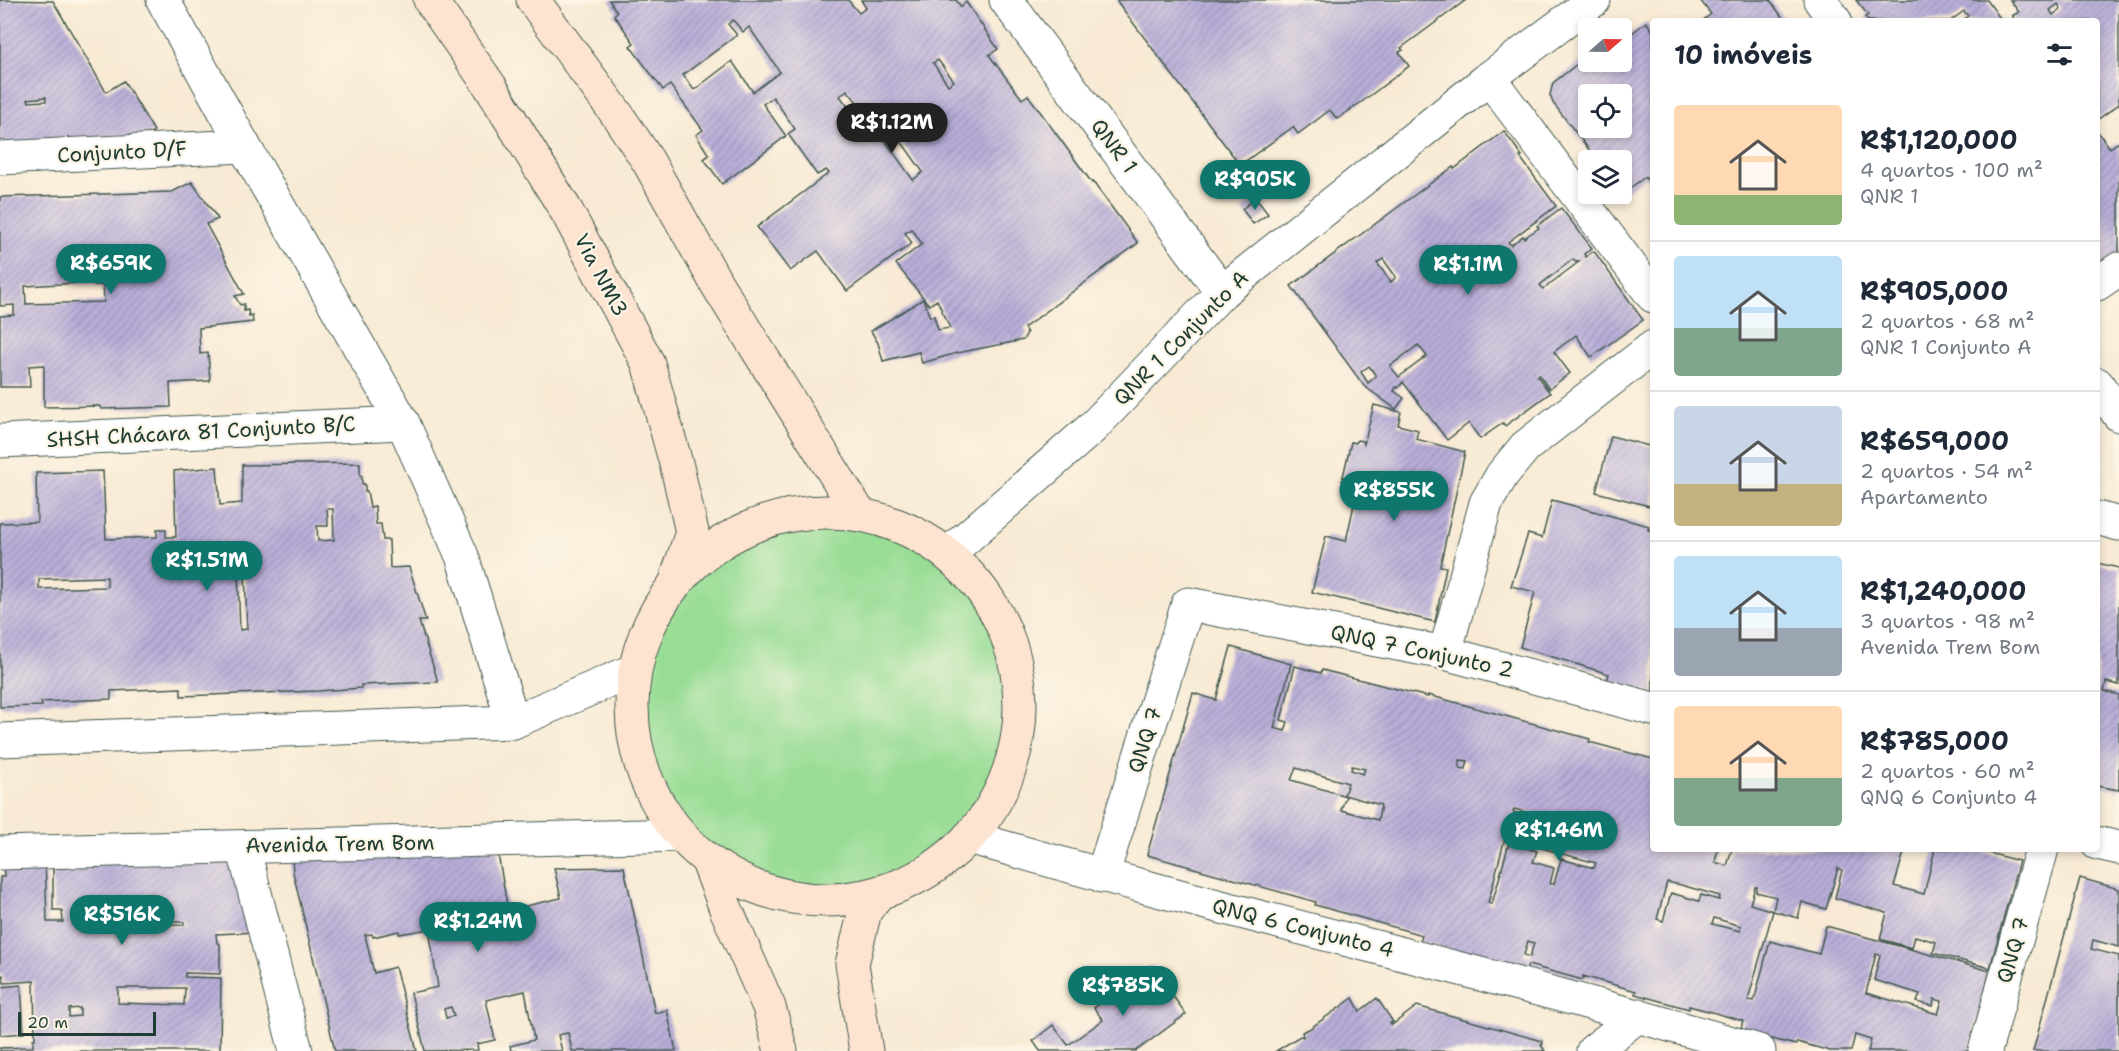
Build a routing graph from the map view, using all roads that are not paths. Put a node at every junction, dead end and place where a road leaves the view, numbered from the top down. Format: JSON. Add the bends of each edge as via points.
{"nodes":[{"id":1,"x":163,"y":0,"type":"edge"},
{"id":2,"x":430,"y":0,"type":"edge"},
{"id":3,"x":533,"y":0,"type":"edge"},
{"id":4,"x":1006,"y":0,"type":"edge"},
{"id":5,"x":1594,"y":0,"type":"edge"},
{"id":6,"x":1820,"y":0,"type":"edge"},
{"id":7,"x":1833,"y":18,"type":"edge"},
{"id":8,"x":1490,"y":78,"type":"junction"},
{"id":9,"x":244,"y":146,"type":"junction"},
{"id":10,"x":0,"y":158,"type":"edge"},
{"id":11,"x":2119,"y":269,"type":"edge"},
{"id":12,"x":2100,"y":282,"type":"edge"},
{"id":13,"x":1222,"y":292,"type":"junction"},
{"id":14,"x":1650,"y":292,"type":"edge"},
{"id":15,"x":1650,"y":349,"type":"edge"},
{"id":16,"x":2100,"y":388,"type":"edge"},
{"id":17,"x":2119,"y":415,"type":"edge"},
{"id":18,"x":403,"y":423,"type":"junction"},
{"id":19,"x":0,"y":441,"type":"edge"},
{"id":20,"x":859,"y":513,"type":"junction"},
{"id":21,"x":2100,"y":519,"type":"edge"},
{"id":22,"x":2119,"y":524,"type":"edge"},
{"id":23,"x":948,"y":555,"type":"junction"},
{"id":24,"x":676,"y":580,"type":"junction"},
{"id":25,"x":1188,"y":604,"type":"joint"},
{"id":26,"x":1445,"y":653,"type":"junction"},
{"id":27,"x":636,"y":670,"type":"junction"},
{"id":28,"x":1650,"y":708,"type":"edge"},
{"id":29,"x":513,"y":722,"type":"junction"},
{"id":30,"x":0,"y":740,"type":"edge"},
{"id":31,"x":680,"y":835,"type":"junction"},
{"id":32,"x":969,"y":837,"type":"junction"},
{"id":33,"x":2100,"y":844,"type":"edge"},
{"id":34,"x":243,"y":847,"type":"junction"},
{"id":35,"x":2119,"y":849,"type":"edge"},
{"id":36,"x":2041,"y":852,"type":"edge"},
{"id":37,"x":0,"y":853,"type":"edge"},
{"id":38,"x":707,"y":859,"type":"junction"},
{"id":39,"x":1102,"y":876,"type":"junction"},
{"id":40,"x":880,"y":892,"type":"junction"},
{"id":41,"x":1639,"y":1015,"type":"junction"},
{"id":42,"x":296,"y":1051,"type":"edge"},
{"id":43,"x":781,"y":1051,"type":"edge"},
{"id":44,"x":866,"y":1051,"type":"edge"},
{"id":45,"x":1593,"y":1051,"type":"edge"},
{"id":46,"x":1759,"y":1051,"type":"edge"},
{"id":47,"x":1984,"y":1051,"type":"edge"}],
"edges":[{"from":1,"to":9,"type":"street"},
{"from":2,"to":24,"type":"main road","name":"Via NM3","via":[[490,86],[567,212],[648,363],[692,532]]},
{"from":3,"to":20,"type":"main road","via":[[648,161],[718,286]]},
{"from":4,"to":13,"type":"street","name":"QNR 1"},
{"from":5,"to":8,"type":"street","name":"QNR 1 Conjunto A"},
{"from":6,"to":7,"type":"street"},
{"from":8,"to":13,"type":"street","name":"QNR 1 Conjunto A"},
{"from":8,"to":14,"type":"street"},
{"from":9,"to":10,"type":"street","name":"Conjunto D/F"},
{"from":9,"to":18,"type":"street"},
{"from":11,"to":12,"type":"street"},
{"from":13,"to":23,"type":"street","name":"QNR 1 Conjunto A","via":[[1093,428]]},
{"from":15,"to":26,"type":"street","via":[[1525,447],[1502,475],[1486,503]]},
{"from":16,"to":17,"type":"street"},
{"from":18,"to":19,"type":"street","name":"SHSH Chácara 81 Conjunto B/C"},
{"from":18,"to":29,"type":"street","via":[[462,556]]},
{"from":20,"to":23,"type":"main road","via":[[910,528]]},
{"from":20,"to":24,"type":"main road","via":[[846,509],[815,511],[718,541]]},
{"from":21,"to":22,"type":"street"},
{"from":23,"to":32,"type":"main road","via":[[965,567],[1004,623],[1021,683],[1018,746],[996,803]]},
{"from":24,"to":27,"type":"main road","via":[[639,647]]},
{"from":25,"to":26,"type":"street","name":"QNQ 7 Conjunto 2"},
{"from":25,"to":39,"type":"street","name":"QNQ 7"},
{"from":26,"to":28,"type":"street","name":"QNQ 7 Conjunto 2"},
{"from":27,"to":29,"type":"street"},
{"from":27,"to":31,"type":"main road","via":[[630,714],[645,780]]},
{"from":29,"to":30,"type":"street"},
{"from":31,"to":34,"type":"street","name":"Avenida Trem Bom"},
{"from":31,"to":38,"type":"main road"},
{"from":32,"to":39,"type":"street","name":"QNQ 6 Conjunto 4"},
{"from":32,"to":40,"type":"main road","via":[[957,852],[905,885]]},
{"from":33,"to":35,"type":"street"},
{"from":34,"to":37,"type":"street","name":"Avenida Trem Bom"},
{"from":34,"to":42,"type":"street"},
{"from":36,"to":47,"type":"street","name":"QNQ 7"},
{"from":38,"to":40,"type":"main road","via":[[725,873],[783,897],[845,901]]},
{"from":38,"to":43,"type":"main road","via":[[769,1007]]},
{"from":39,"to":41,"type":"street","name":"QNQ 6 Conjunto 4"},
{"from":40,"to":44,"type":"main road","via":[[865,911],[852,964]]},
{"from":41,"to":45,"type":"street"},
{"from":41,"to":46,"type":"street","name":"QNQ 6 Conjunto 4"}]}
